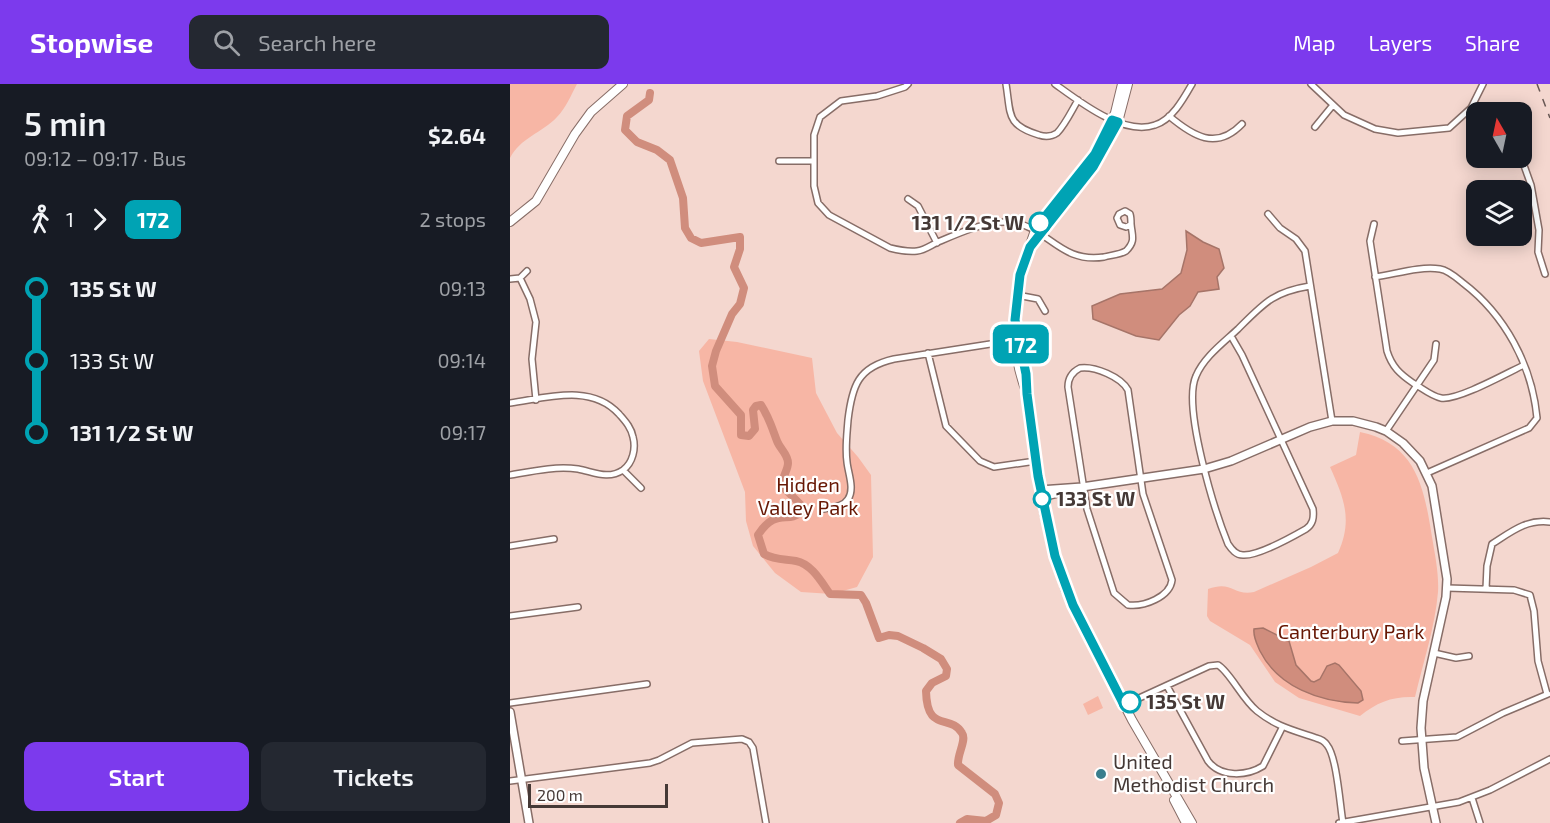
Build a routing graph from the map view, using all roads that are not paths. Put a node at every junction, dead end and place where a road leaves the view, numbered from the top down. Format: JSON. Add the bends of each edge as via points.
{"nodes":[{"id":1,"x":623,"y":84,"type":"edge"},
{"id":2,"x":908,"y":84,"type":"edge"},
{"id":3,"x":1006,"y":84,"type":"edge"},
{"id":4,"x":1055,"y":84,"type":"edge"},
{"id":5,"x":1122,"y":84,"type":"edge"},
{"id":6,"x":1128,"y":84,"type":"edge"},
{"id":7,"x":1311,"y":84,"type":"edge"},
{"id":8,"x":1483,"y":84,"type":"edge"},
{"id":9,"x":1189,"y":85,"type":"edge"},
{"id":10,"x":1078,"y":100,"type":"junction"},
{"id":11,"x":1477,"y":102,"type":"edge"},
{"id":12,"x":1332,"y":105,"type":"junction"},
{"id":13,"x":1169,"y":116,"type":"junction"},
{"id":14,"x":1466,"y":116,"type":"edge"},
{"id":15,"x":1115,"y":121,"type":"junction"},
{"id":16,"x":1242,"y":124,"type":"dead end"},
{"id":17,"x":1315,"y":127,"type":"dead end"},
{"id":18,"x":813,"y":160,"type":"junction"},
{"id":19,"x":779,"y":161,"type":"dead end"},
{"id":20,"x":1532,"y":191,"type":"edge"},
{"id":21,"x":908,"y":199,"type":"dead end"},
{"id":22,"x":1268,"y":214,"type":"dead end"},
{"id":23,"x":510,"y":222,"type":"edge"},
{"id":24,"x":1374,"y":224,"type":"dead end"},
{"id":25,"x":1130,"y":225,"type":"dead end"},
{"id":26,"x":1038,"y":232,"type":"junction"},
{"id":27,"x":937,"y":243,"type":"junction"},
{"id":28,"x":527,"y":271,"type":"dead end"},
{"id":29,"x":1545,"y":274,"type":"dead end"},
{"id":30,"x":1375,"y":277,"type":"junction"},
{"id":31,"x":520,"y":278,"type":"junction"},
{"id":32,"x":510,"y":279,"type":"edge"},
{"id":33,"x":1310,"y":286,"type":"junction"},
{"id":34,"x":1017,"y":295,"type":"junction"},
{"id":35,"x":1045,"y":311,"type":"dead end"},
{"id":36,"x":1231,"y":336,"type":"junction"},
{"id":37,"x":1018,"y":340,"type":"junction"},
{"id":38,"x":1436,"y":344,"type":"dead end"},
{"id":39,"x":928,"y":353,"type":"junction"},
{"id":40,"x":1524,"y":365,"type":"junction"},
{"id":41,"x":1417,"y":385,"type":"junction"},
{"id":42,"x":536,"y":400,"type":"junction"},
{"id":43,"x":510,"y":403,"type":"edge"},
{"id":44,"x":1332,"y":421,"type":"junction"},
{"id":45,"x":1386,"y":431,"type":"junction"},
{"id":46,"x":1282,"y":439,"type":"junction"},
{"id":47,"x":1036,"y":461,"type":"junction"},
{"id":48,"x":1204,"y":469,"type":"junction"},
{"id":49,"x":623,"y":470,"type":"junction"},
{"id":50,"x":1427,"y":473,"type":"junction"},
{"id":51,"x":510,"y":475,"type":"edge"},
{"id":52,"x":1140,"y":478,"type":"junction"},
{"id":53,"x":1082,"y":487,"type":"junction"},
{"id":54,"x":641,"y":488,"type":"dead end"},
{"id":55,"x":1041,"y":494,"type":"junction"},
{"id":56,"x":823,"y":509,"type":"dead end"},
{"id":57,"x":1550,"y":522,"type":"edge"},
{"id":58,"x":554,"y":539,"type":"dead end"},
{"id":59,"x":510,"y":546,"type":"edge"},
{"id":60,"x":1447,"y":588,"type":"junction"},
{"id":61,"x":1486,"y":589,"type":"junction"},
{"id":62,"x":578,"y":607,"type":"dead end"},
{"id":63,"x":510,"y":616,"type":"edge"},
{"id":64,"x":1434,"y":653,"type":"junction"},
{"id":65,"x":1468,"y":656,"type":"dead end"},
{"id":66,"x":647,"y":684,"type":"dead end"},
{"id":67,"x":1167,"y":686,"type":"junction"},
{"id":68,"x":1548,"y":694,"type":"edge"},
{"id":69,"x":510,"y":703,"type":"edge"},
{"id":70,"x":1124,"y":705,"type":"junction"},
{"id":71,"x":510,"y":712,"type":"edge"},
{"id":72,"x":1282,"y":728,"type":"junction"},
{"id":73,"x":1421,"y":740,"type":"junction"},
{"id":74,"x":1402,"y":741,"type":"dead end"},
{"id":75,"x":1550,"y":759,"type":"edge"},
{"id":76,"x":1157,"y":764,"type":"junction"},
{"id":77,"x":522,"y":780,"type":"junction"},
{"id":78,"x":510,"y":782,"type":"edge"},
{"id":79,"x":1472,"y":798,"type":"junction"},
{"id":80,"x":1432,"y":808,"type":"junction"},
{"id":81,"x":529,"y":823,"type":"edge"},
{"id":82,"x":761,"y":823,"type":"edge"},
{"id":83,"x":766,"y":823,"type":"edge"},
{"id":84,"x":1186,"y":823,"type":"edge"},
{"id":85,"x":1192,"y":823,"type":"edge"},
{"id":86,"x":1341,"y":823,"type":"edge"},
{"id":87,"x":1436,"y":823,"type":"edge"},
{"id":88,"x":1480,"y":823,"type":"edge"}],
"edges":[{"from":1,"to":23,"type":"main road","via":[[591,112],[536,201]]},
{"from":2,"to":18,"type":"street","via":[[877,96],[841,101],[820,117],[814,135]]},
{"from":3,"to":10,"type":"street","via":[[1011,116],[1017,126],[1042,136],[1059,131]]},
{"from":4,"to":10,"type":"street"},
{"from":5,"to":15,"type":"main road"},
{"from":6,"to":15,"type":"main road"},
{"from":7,"to":12,"type":"street"},
{"from":8,"to":11,"type":"street"},
{"from":9,"to":13,"type":"street"},
{"from":10,"to":15,"type":"street"},
{"from":12,"to":14,"type":"street","via":[[1355,121],[1398,133],[1449,128]]},
{"from":12,"to":17,"type":"street"},
{"from":13,"to":15,"type":"street","via":[[1157,125],[1140,127]]},
{"from":13,"to":16,"type":"street","via":[[1191,133],[1206,138],[1233,134]]},
{"from":15,"to":26,"type":"main road","via":[[1093,167]]},
{"from":18,"to":19,"type":"street"},
{"from":18,"to":27,"type":"street","via":[[818,203],[829,215],[890,248],[916,251]]},
{"from":20,"to":29,"type":"street","via":[[1539,230],[1538,252]]},
{"from":21,"to":27,"type":"street","via":[[918,206]]},
{"from":22,"to":33,"type":"street","via":[[1301,244]]},
{"from":24,"to":30,"type":"street","via":[[1370,241]]},
{"from":25,"to":26,"type":"street","via":[[1133,242],[1126,251],[1092,258],[1071,254]]},
{"from":26,"to":27,"type":"street","via":[[1017,223],[991,222]]},
{"from":26,"to":34,"type":"main road","via":[[1020,275]]},
{"from":28,"to":31,"type":"street"},
{"from":30,"to":40,"type":"street","via":[[1443,269],[1494,311]]},
{"from":30,"to":41,"type":"street","via":[[1390,360],[1397,371]]},
{"from":31,"to":32,"type":"street"},
{"from":31,"to":42,"type":"street","via":[[537,322],[532,359]]},
{"from":33,"to":36,"type":"street","via":[[1269,299]]},
{"from":33,"to":44,"type":"street"},
{"from":34,"to":35,"type":"street","via":[[1038,299]]},
{"from":34,"to":37,"type":"main road"},
{"from":36,"to":46,"type":"street"},
{"from":36,"to":48,"type":"street","via":[[1195,378],[1192,401]]},
{"from":37,"to":39,"type":"street"},
{"from":37,"to":47,"type":"main road"},
{"from":38,"to":41,"type":"street","via":[[1434,360]]},
{"from":39,"to":47,"type":"street","via":[[946,426],[980,461],[994,466]]},
{"from":39,"to":56,"type":"street","via":[[882,362],[857,382],[850,401],[847,438],[850,495],[842,505]]},
{"from":40,"to":41,"type":"street","via":[[1450,398],[1431,395]]},
{"from":40,"to":50,"type":"street","via":[[1535,396],[1537,417],[1529,428]]},
{"from":41,"to":45,"type":"street"},
{"from":42,"to":43,"type":"street"},
{"from":42,"to":49,"type":"street","via":[[594,396],[612,406],[630,428],[635,447]]},
{"from":44,"to":45,"type":"street","via":[[1362,423]]},
{"from":44,"to":46,"type":"street"},
{"from":45,"to":50,"type":"street","via":[[1412,452]]},
{"from":46,"to":48,"type":"street"},
{"from":46,"to":48,"type":"street","via":[[1313,509],[1313,519],[1311,525],[1297,534],[1253,554],[1240,555],[1228,544]]},
{"from":47,"to":55,"type":"main road"},
{"from":48,"to":52,"type":"street"},
{"from":49,"to":51,"type":"street","via":[[604,476],[561,467]]},
{"from":49,"to":54,"type":"street"},
{"from":50,"to":60,"type":"street"},
{"from":52,"to":53,"type":"street"},
{"from":52,"to":53,"type":"street","via":[[1128,390],[1122,382],[1105,374],[1080,368],[1068,383]]},
{"from":52,"to":53,"type":"street","via":[[1172,579],[1168,591],[1140,604],[1128,605],[1114,593]]},
{"from":53,"to":55,"type":"street"},
{"from":55,"to":70,"type":"main road","via":[[1065,589]]},
{"from":57,"to":61,"type":"street","via":[[1524,524],[1492,544]]},
{"from":58,"to":59,"type":"street"},
{"from":60,"to":61,"type":"street"},
{"from":60,"to":64,"type":"street"},
{"from":61,"to":68,"type":"street","via":[[1530,595],[1538,661]]},
{"from":62,"to":63,"type":"street"},
{"from":64,"to":65,"type":"street","via":[[1456,658]]},
{"from":64,"to":73,"type":"street"},
{"from":66,"to":69,"type":"street"},
{"from":67,"to":70,"type":"street"},
{"from":67,"to":72,"type":"street","via":[[1218,665],[1251,706]]},
{"from":67,"to":72,"type":"street","via":[[1208,761],[1219,771],[1240,773],[1263,766]]},
{"from":68,"to":73,"type":"street","via":[[1457,737]]},
{"from":70,"to":76,"type":"main road"},
{"from":71,"to":77,"type":"street"},
{"from":72,"to":86,"type":"street","via":[[1317,738],[1328,746]]},
{"from":73,"to":74,"type":"street"},
{"from":73,"to":80,"type":"street"},
{"from":75,"to":79,"type":"street"},
{"from":76,"to":84,"type":"main road"},
{"from":76,"to":85,"type":"main road"},
{"from":77,"to":78,"type":"street"},
{"from":77,"to":81,"type":"street"},
{"from":77,"to":83,"type":"street","via":[[651,763],[692,743],[738,739],[749,742],[754,753]]},
{"from":79,"to":80,"type":"street"},
{"from":79,"to":88,"type":"street"},
{"from":80,"to":86,"type":"street"},
{"from":80,"to":87,"type":"street"},
{"from":82,"to":83,"type":"street"}]}
